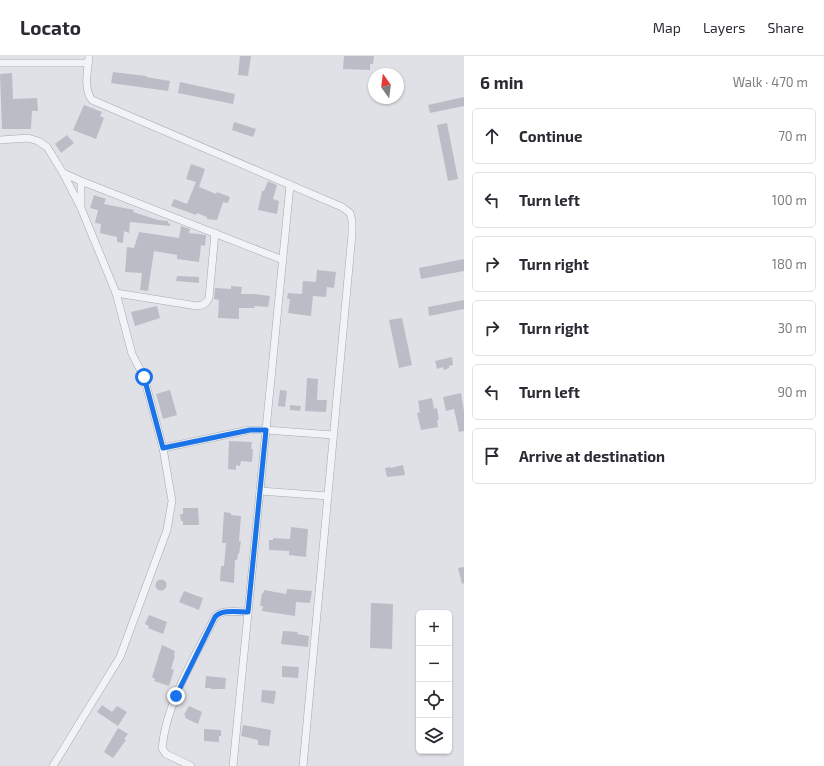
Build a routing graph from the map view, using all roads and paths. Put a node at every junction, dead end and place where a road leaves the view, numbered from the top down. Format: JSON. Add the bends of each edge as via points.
{"nodes":[{"id":1,"x":89,"y":60,"type":"edge"},
{"id":2,"x":0,"y":63,"type":"edge"},
{"id":3,"x":0,"y":140,"type":"edge"},
{"id":4,"x":63,"y":173,"type":"junction"},
{"id":5,"x":81,"y":181,"type":"junction"},
{"id":6,"x":290,"y":185,"type":"junction"},
{"id":7,"x":81,"y":208,"type":"junction"},
{"id":8,"x":215,"y":233,"type":"junction"},
{"id":9,"x":283,"y":260,"type":"junction"},
{"id":10,"x":116,"y":293,"type":"junction"},
{"id":11,"x":266,"y":430,"type":"junction"},
{"id":12,"x":333,"y":435,"type":"junction"},
{"id":13,"x":163,"y":448,"type":"junction"},
{"id":14,"x":260,"y":491,"type":"junction"},
{"id":15,"x":328,"y":496,"type":"junction"},
{"id":16,"x":248,"y":612,"type":"junction"},
{"id":17,"x":56,"y":765,"type":"edge"},
{"id":18,"x":191,"y":766,"type":"edge"},
{"id":19,"x":233,"y":766,"type":"edge"},
{"id":20,"x":303,"y":766,"type":"edge"}],
"edges":[{"from":1,"to":2,"type":"street"},
{"from":1,"to":6,"type":"street","via":[[87,88],[92,100]]},
{"from":3,"to":4,"type":"street","via":[[28,138],[38,141],[47,147]]},
{"from":4,"to":5,"type":"street"},
{"from":4,"to":7,"type":"street"},
{"from":5,"to":7,"type":"street"},
{"from":5,"to":8,"type":"street"},
{"from":6,"to":9,"type":"street"},
{"from":6,"to":12,"type":"street","via":[[342,207],[350,213],[352,221]]},
{"from":7,"to":10,"type":"street"},
{"from":8,"to":9,"type":"street"},
{"from":8,"to":10,"type":"street","via":[[209,298],[204,305]]},
{"from":9,"to":11,"type":"street"},
{"from":10,"to":13,"type":"street","via":[[132,354],[144,377]]},
{"from":11,"to":12,"type":"street"},
{"from":11,"to":13,"type":"street","via":[[250,430]]},
{"from":11,"to":14,"type":"street"},
{"from":12,"to":15,"type":"street"},
{"from":13,"to":17,"type":"street","via":[[172,501],[167,530],[120,657]]},
{"from":14,"to":15,"type":"street"},
{"from":14,"to":16,"type":"street"},
{"from":15,"to":20,"type":"street"},
{"from":16,"to":18,"type":"street","via":[[218,613],[168,714],[162,748],[166,754]]},
{"from":16,"to":19,"type":"street"}]}
